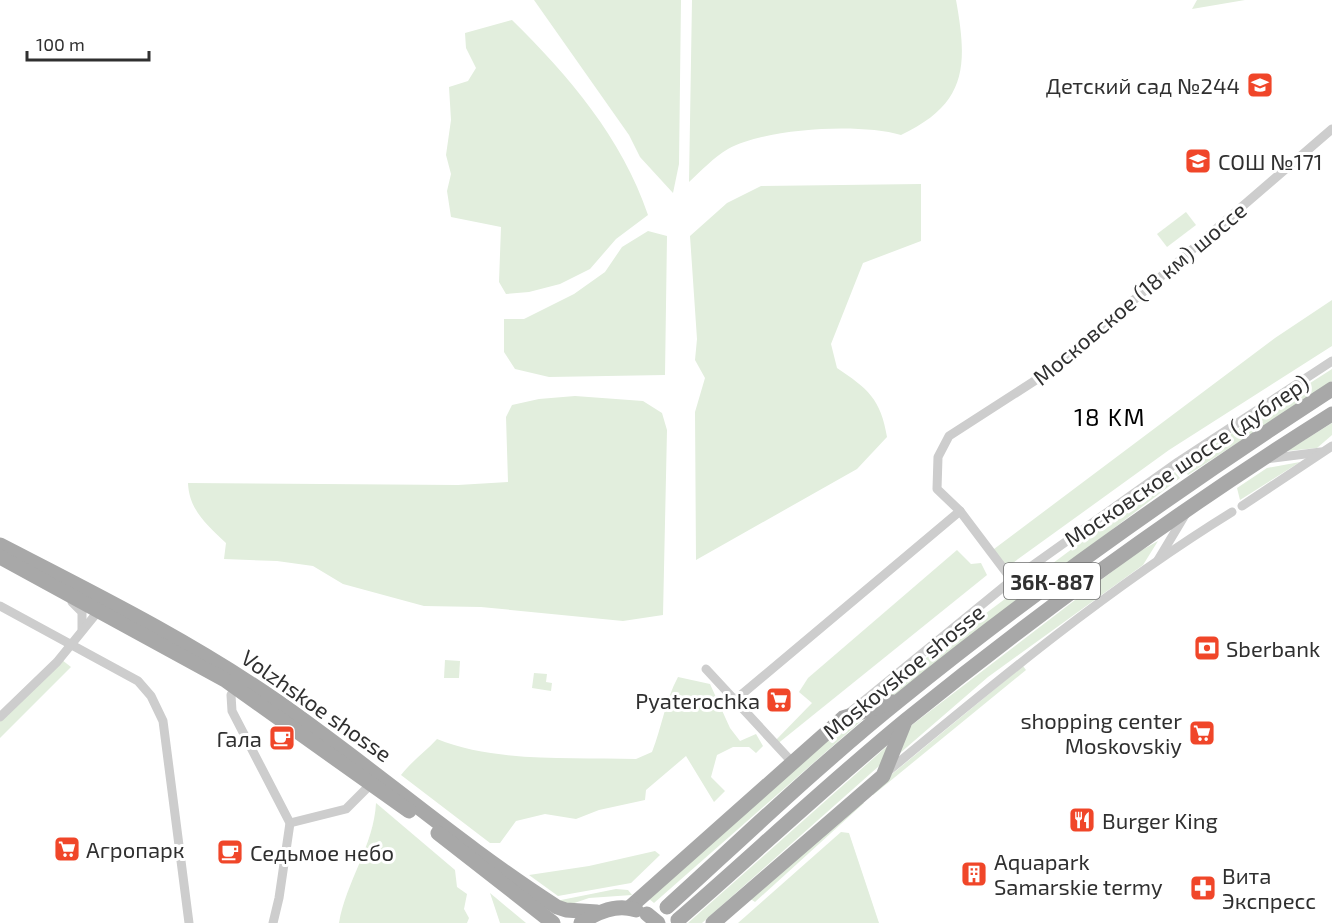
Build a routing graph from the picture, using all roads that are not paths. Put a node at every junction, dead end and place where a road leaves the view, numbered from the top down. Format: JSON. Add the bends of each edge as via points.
{"nodes":[{"id":1,"x":1332,"y":129,"type":"edge"},
{"id":2,"x":1332,"y":361,"type":"edge"},
{"id":3,"x":1332,"y":389,"type":"edge"},
{"id":4,"x":1332,"y":414,"type":"edge"},
{"id":5,"x":1332,"y":446,"type":"edge"},
{"id":6,"x":1323,"y":452,"type":"junction"},
{"id":7,"x":1260,"y":459,"type":"junction"},
{"id":8,"x":1210,"y":468,"type":"junction"},
{"id":9,"x":1221,"y":486,"type":"junction"},
{"id":10,"x":1242,"y":506,"type":"dead end"},
{"id":11,"x":1189,"y":507,"type":"junction"},
{"id":12,"x":960,"y":511,"type":"junction"},
{"id":13,"x":1232,"y":512,"type":"dead end"},
{"id":14,"x":0,"y":545,"type":"edge"},
{"id":15,"x":0,"y":556,"type":"edge"},
{"id":16,"x":1157,"y":562,"type":"junction"},
{"id":17,"x":37,"y":577,"type":"junction"},
{"id":18,"x":1012,"y":580,"type":"junction"},
{"id":19,"x":85,"y":596,"type":"junction"},
{"id":20,"x":0,"y":606,"type":"edge"},
{"id":21,"x":99,"y":610,"type":"junction"},
{"id":22,"x":148,"y":623,"type":"junction"},
{"id":23,"x":127,"y":625,"type":"junction"},
{"id":24,"x":82,"y":629,"type":"junction"},
{"id":25,"x":71,"y":644,"type":"junction"},
{"id":26,"x":706,"y":669,"type":"dead end"},
{"id":27,"x":236,"y":687,"type":"junction"},
{"id":28,"x":735,"y":700,"type":"junction"},
{"id":29,"x":899,"y":700,"type":"junction"},
{"id":30,"x":0,"y":717,"type":"edge"},
{"id":31,"x":843,"y":718,"type":"junction"},
{"id":32,"x":905,"y":721,"type":"junction"},
{"id":33,"x":792,"y":762,"type":"junction"},
{"id":34,"x":883,"y":776,"type":"junction"},
{"id":35,"x":371,"y":784,"type":"junction"},
{"id":36,"x":290,"y":823,"type":"junction"},
{"id":37,"x":667,"y":907,"type":"dead end"},
{"id":38,"x":629,"y":908,"type":"junction"},
{"id":39,"x":597,"y":912,"type":"junction"},
{"id":40,"x":653,"y":919,"type":"edge"},
{"id":41,"x":678,"y":920,"type":"dead end"},
{"id":42,"x":189,"y":923,"type":"edge"},
{"id":43,"x":273,"y":923,"type":"edge"},
{"id":44,"x":553,"y":923,"type":"edge"},
{"id":45,"x":581,"y":923,"type":"edge"},
{"id":46,"x":714,"y":923,"type":"edge"}],
"edges":[{"from":1,"to":12,"type":"street","name":"Московское (18 км) шоссе","via":[[1056,367],[949,436],[938,457],[937,489]]},
{"from":2,"to":18,"type":"street","name":"Московское шоссе (дублер)"},
{"from":3,"to":8,"type":"main road","name":"Moskovskoe shosse","number":"36К-887"},
{"from":4,"to":7,"type":"main road","name":"Moskovskoe shosse","number":"36К-887"},
{"from":5,"to":6,"type":"street"},
{"from":6,"to":7,"type":"street"},
{"from":6,"to":10,"type":"street"},
{"from":7,"to":9,"type":"main road","name":"Moskovskoe shosse","number":"36К-887"},
{"from":8,"to":9,"type":"main road"},
{"from":8,"to":29,"type":"main road","name":"Moskovskoe shosse","number":"36К-887","via":[[1021,604]]},
{"from":9,"to":11,"type":"main road","name":"Moskovskoe shosse","number":"36К-887"},
{"from":11,"to":16,"type":"street"},
{"from":11,"to":32,"type":"main road","name":"Moskovskoe shosse","number":"36К-887"},
{"from":12,"to":18,"type":"street","name":"Московское (18 км) шоссе"},
{"from":12,"to":28,"type":"street"},
{"from":13,"to":16,"type":"street"},
{"from":14,"to":19,"type":"main road","name":"Volzhskoe shosse"},
{"from":15,"to":17,"type":"main road","name":"Volzhskoe shosse"},
{"from":16,"to":34,"type":"street","via":[[1029,654]]},
{"from":17,"to":19,"type":"main road","name":"Volzhskoe shosse"},
{"from":17,"to":24,"type":"street","via":[[46,588],[79,607]]},
{"from":18,"to":31,"type":"street","name":"Московское шоссе (дублер)"},
{"from":19,"to":21,"type":"main road","name":"Volzhskoe shosse"},
{"from":19,"to":22,"type":"main road","name":"Volzhskoe shosse"},
{"from":20,"to":25,"type":"street"},
{"from":21,"to":22,"type":"street","via":[[111,608]]},
{"from":21,"to":23,"type":"main road","name":"Volzhskoe shosse"},
{"from":21,"to":24,"type":"street"},
{"from":22,"to":39,"type":"main road","name":"Volzhskoe shosse","via":[[278,702],[557,907]]},
{"from":23,"to":24,"type":"street","via":[[104,620]]},
{"from":23,"to":27,"type":"main road","name":"Volzhskoe shosse"},
{"from":24,"to":25,"type":"street"},
{"from":25,"to":30,"type":"street"},
{"from":25,"to":42,"type":"street","via":[[138,681],[158,707],[176,807]]},
{"from":26,"to":28,"type":"street"},
{"from":27,"to":35,"type":"main road","name":"Volzhskoe shosse"},
{"from":27,"to":36,"type":"street","via":[[231,695],[232,711]]},
{"from":28,"to":33,"type":"street"},
{"from":29,"to":31,"type":"main road"},
{"from":29,"to":37,"type":"main road","name":"Moskovskoe shosse","number":"36К-887"},
{"from":31,"to":33,"type":"main road"},
{"from":32,"to":34,"type":"main road"},
{"from":32,"to":41,"type":"main road","name":"Moskovskoe shosse","number":"36К-887"},
{"from":33,"to":38,"type":"main road"},
{"from":34,"to":46,"type":"main road"},
{"from":35,"to":36,"type":"street","via":[[346,809]]},
{"from":35,"to":44,"type":"main road","name":"Volzhskoe shosse"},
{"from":36,"to":43,"type":"street"},
{"from":38,"to":39,"type":"main road","name":"Volzhskoe shosse"},
{"from":38,"to":40,"type":"main road"},
{"from":39,"to":45,"type":"main road"}]}
